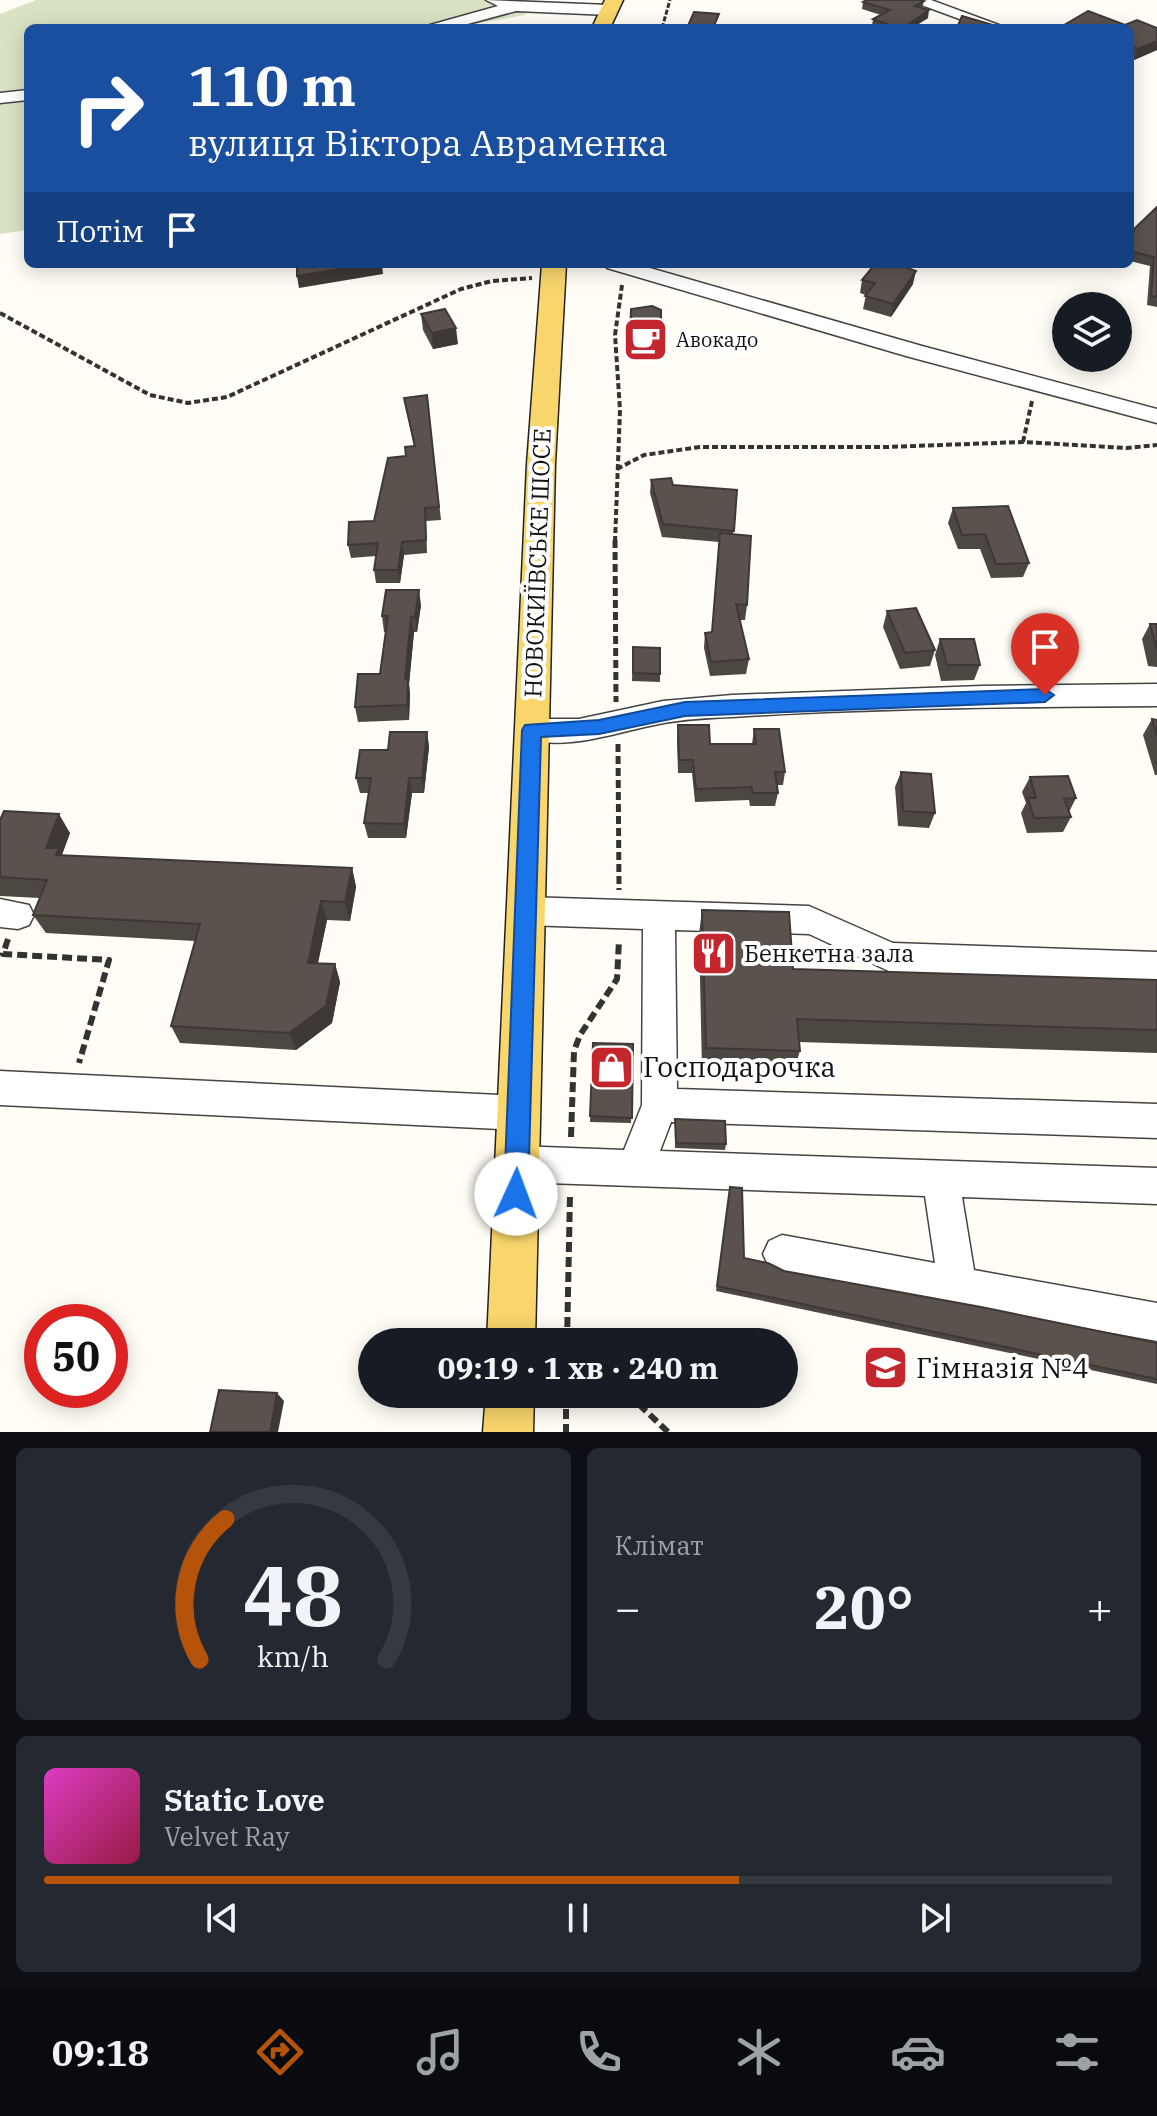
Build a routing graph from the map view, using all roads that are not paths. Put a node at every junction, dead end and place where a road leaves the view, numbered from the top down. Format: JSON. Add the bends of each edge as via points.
{"nodes":[{"id":1,"x":494,"y":0,"type":"edge"},
{"id":2,"x":916,"y":0,"type":"edge"},
{"id":3,"x":612,"y":5,"type":"edge"},
{"id":4,"x":515,"y":6,"type":"junction"},
{"id":5,"x":561,"y":7,"type":"junction"},
{"id":6,"x":450,"y":24,"type":"edge"},
{"id":7,"x":550,"y":24,"type":"edge"},
{"id":8,"x":603,"y":24,"type":"edge"},
{"id":9,"x":987,"y":24,"type":"edge"},
{"id":10,"x":24,"y":95,"type":"edge"},
{"id":11,"x":0,"y":98,"type":"edge"},
{"id":12,"x":626,"y":268,"type":"edge"},
{"id":13,"x":553,"y":271,"type":"edge"},
{"id":14,"x":1157,"y":416,"type":"edge"},
{"id":15,"x":1157,"y":695,"type":"edge"},
{"id":16,"x":532,"y":730,"type":"junction"},
{"id":17,"x":526,"y":911,"type":"junction"},
{"id":18,"x":659,"y":915,"type":"junction"},
{"id":19,"x":1157,"y":967,"type":"edge"},
{"id":20,"x":0,"y":1088,"type":"edge"},
{"id":21,"x":660,"y":1105,"type":"junction"},
{"id":22,"x":519,"y":1113,"type":"junction"},
{"id":23,"x":1157,"y":1121,"type":"edge"},
{"id":24,"x":517,"y":1164,"type":"junction"},
{"id":25,"x":635,"y":1168,"type":"junction"},
{"id":26,"x":941,"y":1179,"type":"junction"},
{"id":27,"x":1157,"y":1186,"type":"edge"},
{"id":28,"x":782,"y":1254,"type":"dead end"},
{"id":29,"x":958,"y":1286,"type":"junction"},
{"id":30,"x":1157,"y":1322,"type":"edge"},
{"id":31,"x":511,"y":1328,"type":"edge"},
{"id":32,"x":509,"y":1408,"type":"edge"},
{"id":33,"x":508,"y":1432,"type":"edge"}],
"edges":[{"from":1,"to":4,"type":"street"},
{"from":2,"to":9,"type":"street"},
{"from":3,"to":5,"type":"street"},
{"from":3,"to":8,"type":"main road"},
{"from":4,"to":5,"type":"street"},
{"from":4,"to":6,"type":"street"},
{"from":5,"to":7,"type":"street"},
{"from":10,"to":11,"type":"street"},
{"from":12,"to":14,"type":"street"},
{"from":13,"to":16,"type":"main road","name":"НОВОКИЇВСЬКЕ ШОСЕ"},
{"from":15,"to":16,"type":"street","via":[[732,706],[663,712],[579,730]]},
{"from":16,"to":17,"type":"main road","name":"НОВОКИЇВСЬКЕ ШОСЕ"},
{"from":17,"to":18,"type":"street"},
{"from":17,"to":22,"type":"main road","name":"НОВОКИЇВСЬКЕ ШОСЕ"},
{"from":18,"to":19,"type":"street","via":[[809,920],[893,958]]},
{"from":18,"to":21,"type":"street"},
{"from":20,"to":22,"type":"street"},
{"from":21,"to":23,"type":"street"},
{"from":21,"to":25,"type":"street"},
{"from":22,"to":24,"type":"main road","name":"НОВОКИЇВСЬКЕ ШОСЕ"},
{"from":24,"to":25,"type":"street"},
{"from":24,"to":31,"type":"main road","name":"НОВОКИЇВСЬКЕ ШОСЕ"},
{"from":25,"to":26,"type":"street"},
{"from":26,"to":27,"type":"street"},
{"from":26,"to":29,"type":"street"},
{"from":28,"to":29,"type":"street"},
{"from":29,"to":30,"type":"street"},
{"from":32,"to":33,"type":"main road"}]}
